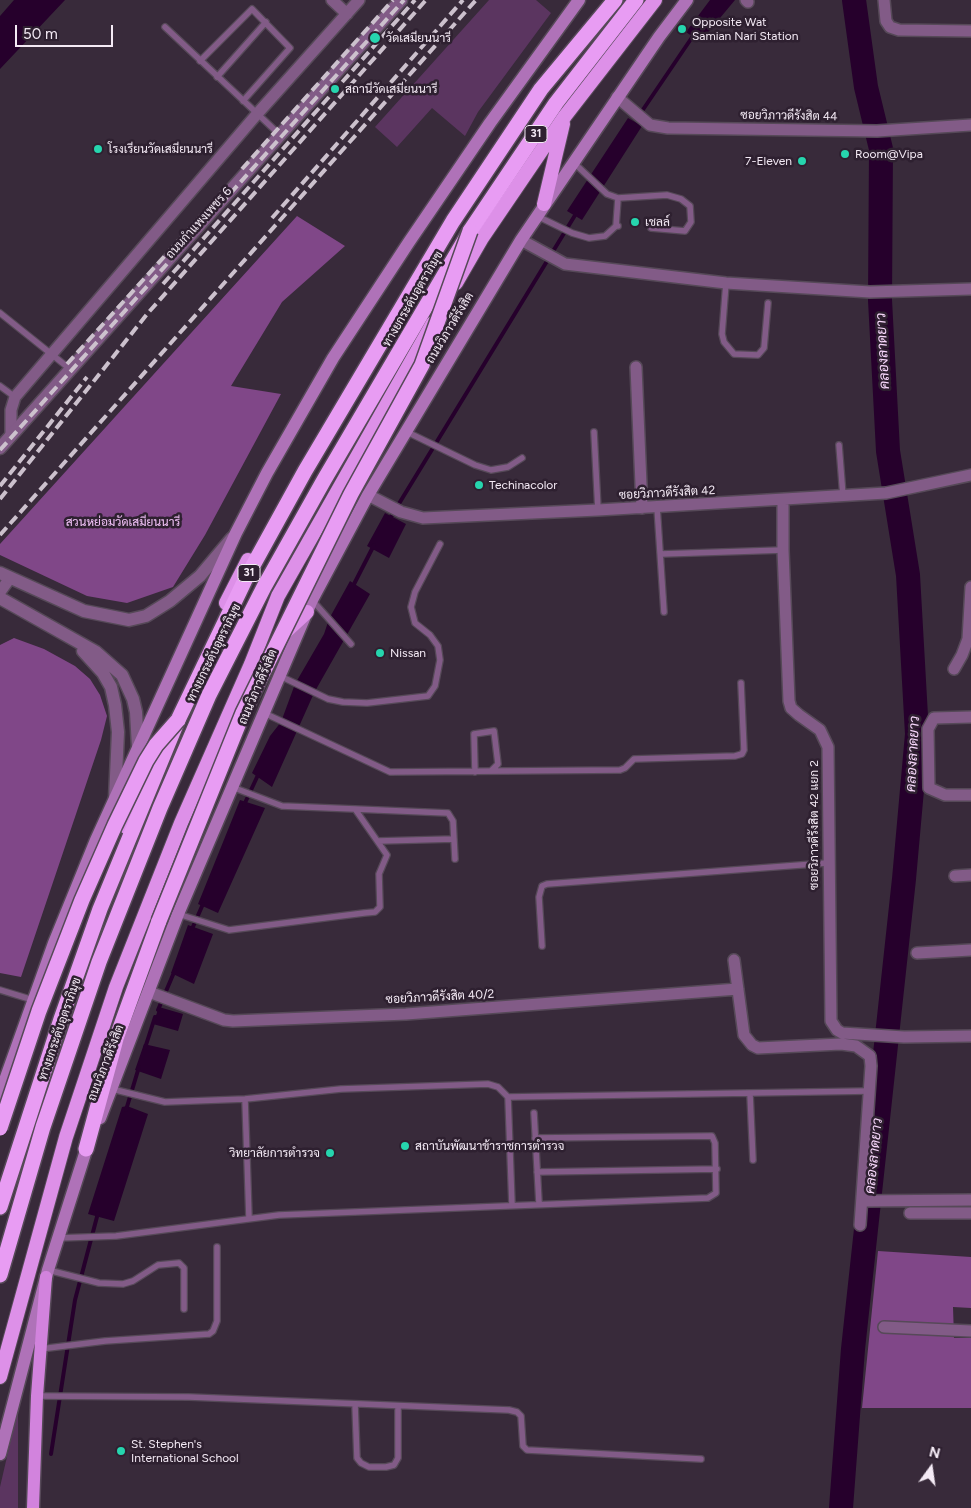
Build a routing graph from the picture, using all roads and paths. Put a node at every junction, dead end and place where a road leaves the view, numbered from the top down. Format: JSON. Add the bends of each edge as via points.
{"nodes":[{"id":1,"x":332,"y":0,"type":"edge"},
{"id":2,"x":359,"y":0,"type":"edge"},
{"id":3,"x":401,"y":0,"type":"edge"},
{"id":4,"x":579,"y":0,"type":"edge"},
{"id":5,"x":605,"y":0,"type":"edge"},
{"id":6,"x":615,"y":0,"type":"edge"},
{"id":7,"x":636,"y":0,"type":"edge"},
{"id":8,"x":655,"y":0,"type":"edge"},
{"id":9,"x":687,"y":0,"type":"edge"},
{"id":10,"x":884,"y":0,"type":"edge"},
{"id":11,"x":347,"y":14,"type":"junction"},
{"id":12,"x":266,"y":22,"type":"junction"},
{"id":13,"x":164,"y":27,"type":"dead end"},
{"id":14,"x":971,"y":31,"type":"edge"},
{"id":15,"x":200,"y":61,"type":"junction"},
{"id":16,"x":217,"y":77,"type":"junction"},
{"id":17,"x":618,"y":97,"type":"junction"},
{"id":18,"x":243,"y":101,"type":"junction"},
{"id":19,"x":257,"y":114,"type":"junction"},
{"id":20,"x":565,"y":116,"type":"junction"},
{"id":21,"x":971,"y":126,"type":"edge"},
{"id":22,"x":279,"y":134,"type":"junction"},
{"id":23,"x":573,"y":162,"type":"junction"},
{"id":24,"x":618,"y":198,"type":"junction"},
{"id":25,"x":541,"y":210,"type":"junction"},
{"id":26,"x":651,"y":228,"type":"dead end"},
{"id":27,"x":470,"y":231,"type":"junction"},
{"id":28,"x":521,"y":240,"type":"junction"},
{"id":29,"x":726,"y":282,"type":"junction"},
{"id":30,"x":971,"y":289,"type":"edge"},
{"id":31,"x":768,"y":303,"type":"dead end"},
{"id":32,"x":0,"y":313,"type":"edge"},
{"id":33,"x":52,"y":353,"type":"junction"},
{"id":34,"x":636,"y":367,"type":"dead end"},
{"id":35,"x":70,"y":368,"type":"junction"},
{"id":36,"x":0,"y":386,"type":"edge"},
{"id":37,"x":15,"y":397,"type":"junction"},
{"id":38,"x":405,"y":431,"type":"junction"},
{"id":39,"x":594,"y":432,"type":"dead end"},
{"id":40,"x":11,"y":436,"type":"junction"},
{"id":41,"x":840,"y":445,"type":"dead end"},
{"id":42,"x":0,"y":448,"type":"edge"},
{"id":43,"x":522,"y":458,"type":"dead end"},
{"id":44,"x":971,"y":476,"type":"edge"},
{"id":45,"x":368,"y":495,"type":"junction"},
{"id":46,"x":842,"y":496,"type":"junction"},
{"id":47,"x":783,"y":500,"type":"junction"},
{"id":48,"x":657,"y":507,"type":"junction"},
{"id":49,"x":642,"y":508,"type":"junction"},
{"id":50,"x":598,"y":510,"type":"junction"},
{"id":51,"x":236,"y":534,"type":"junction"},
{"id":52,"x":440,"y":544,"type":"dead end"},
{"id":53,"x":783,"y":550,"type":"junction"},
{"id":54,"x":660,"y":554,"type":"junction"},
{"id":55,"x":5,"y":576,"type":"edge"},
{"id":56,"x":971,"y":587,"type":"edge"},
{"id":57,"x":0,"y":592,"type":"edge"},
{"id":58,"x":0,"y":598,"type":"edge"},
{"id":59,"x":310,"y":606,"type":"junction"},
{"id":60,"x":664,"y":612,"type":"dead end"},
{"id":61,"x":61,"y":631,"type":"junction"},
{"id":62,"x":351,"y":644,"type":"dead end"},
{"id":63,"x":251,"y":664,"type":"junction"},
{"id":64,"x":954,"y":669,"type":"dead end"},
{"id":65,"x":280,"y":676,"type":"junction"},
{"id":66,"x":741,"y":683,"type":"dead end"},
{"id":67,"x":263,"y":713,"type":"junction"},
{"id":68,"x":971,"y":717,"type":"edge"},
{"id":69,"x":178,"y":720,"type":"junction"},
{"id":70,"x":138,"y":747,"type":"junction"},
{"id":71,"x":491,"y":771,"type":"junction"},
{"id":72,"x":475,"y":772,"type":"junction"},
{"id":73,"x":232,"y":787,"type":"junction"},
{"id":74,"x":971,"y":795,"type":"edge"},
{"id":75,"x":115,"y":798,"type":"junction"},
{"id":76,"x":355,"y":809,"type":"junction"},
{"id":77,"x":454,"y":838,"type":"junction"},
{"id":78,"x":378,"y":841,"type":"junction"},
{"id":79,"x":455,"y":859,"type":"dead end"},
{"id":80,"x":828,"y":863,"type":"junction"},
{"id":81,"x":971,"y":875,"type":"edge"},
{"id":82,"x":955,"y":876,"type":"dead end"},
{"id":83,"x":178,"y":914,"type":"junction"},
{"id":84,"x":542,"y":946,"type":"dead end"},
{"id":85,"x":971,"y":950,"type":"edge"},
{"id":86,"x":917,"y":954,"type":"dead end"},
{"id":87,"x":734,"y":960,"type":"dead end"},
{"id":88,"x":738,"y":989,"type":"junction"},
{"id":89,"x":0,"y":990,"type":"edge"},
{"id":90,"x":155,"y":994,"type":"junction"},
{"id":91,"x":33,"y":1000,"type":"junction"},
{"id":92,"x":971,"y":1036,"type":"edge"},
{"id":93,"x":112,"y":1089,"type":"junction"},
{"id":94,"x":869,"y":1091,"type":"junction"},
{"id":95,"x":0,"y":1094,"type":"edge"},
{"id":96,"x":750,"y":1094,"type":"junction"},
{"id":97,"x":508,"y":1097,"type":"junction"},
{"id":98,"x":245,"y":1099,"type":"junction"},
{"id":99,"x":534,"y":1113,"type":"dead end"},
{"id":100,"x":0,"y":1128,"type":"edge"},
{"id":101,"x":535,"y":1138,"type":"junction"},
{"id":102,"x":86,"y":1149,"type":"junction"},
{"id":103,"x":753,"y":1160,"type":"dead end"},
{"id":104,"x":716,"y":1169,"type":"junction"},
{"id":105,"x":537,"y":1172,"type":"junction"},
{"id":106,"x":0,"y":1189,"type":"edge"},
{"id":107,"x":971,"y":1200,"type":"edge"},
{"id":108,"x":864,"y":1201,"type":"junction"},
{"id":109,"x":538,"y":1203,"type":"junction"},
{"id":110,"x":512,"y":1205,"type":"junction"},
{"id":111,"x":0,"y":1207,"type":"edge"},
{"id":112,"x":910,"y":1213,"type":"dead end"},
{"id":113,"x":971,"y":1213,"type":"edge"},
{"id":114,"x":249,"y":1218,"type":"junction"},
{"id":115,"x":860,"y":1226,"type":"dead end"},
{"id":116,"x":57,"y":1238,"type":"junction"},
{"id":117,"x":217,"y":1247,"type":"dead end"},
{"id":118,"x":47,"y":1274,"type":"junction"},
{"id":119,"x":0,"y":1275,"type":"edge"},
{"id":120,"x":184,"y":1309,"type":"dead end"},
{"id":121,"x":884,"y":1327,"type":"dead end"},
{"id":122,"x":971,"y":1331,"type":"edge"},
{"id":123,"x":40,"y":1348,"type":"junction"},
{"id":124,"x":0,"y":1377,"type":"edge"},
{"id":125,"x":37,"y":1396,"type":"junction"},
{"id":126,"x":355,"y":1404,"type":"junction"},
{"id":127,"x":398,"y":1406,"type":"junction"},
{"id":128,"x":0,"y":1454,"type":"edge"},
{"id":129,"x":701,"y":1459,"type":"dead end"},
{"id":130,"x":32,"y":1508,"type":"edge"}],
"edges":[{"from":1,"to":11,"type":"street"},
{"from":2,"to":11,"type":"street"},
{"from":3,"to":22,"type":"street","name":"ถนนกำแพงเพชร 6"},
{"from":4,"to":51,"type":"main road","number":"31","via":[[447,185],[333,358]]},
{"from":5,"to":106,"type":"highway","number":"31","via":[[534,89],[447,221],[237,579],[141,787]]},
{"from":6,"to":69,"type":"highway","name":"ทางยกระดับอุตราภิมุข","number":"31","via":[[541,90],[453,221],[245,580]]},
{"from":7,"to":27,"type":"highway","name":"ทางยกระดับอุตราภิมุข","number":"31","via":[[556,103]]},
{"from":8,"to":20,"type":"highway","name":"ถนนวิภาวดีรังสิต","number":"31"},
{"from":9,"to":17,"type":"main road","name":"ถนนวิภาวดีรังสิต"},
{"from":10,"to":14,"type":"street","via":[[886,21],[890,27],[899,30]]},
{"from":11,"to":19,"type":"street"},
{"from":12,"to":15,"type":"lane","via":[[252,8]]},
{"from":12,"to":16,"type":"lane"},
{"from":12,"to":18,"type":"lane","via":[[290,48]]},
{"from":13,"to":15,"type":"lane"},
{"from":15,"to":16,"type":"lane"},
{"from":16,"to":18,"type":"lane"},
{"from":17,"to":21,"type":"street","name":"ซอยวิภาวดีรังสิต 44","via":[[648,123],[668,128],[868,131]]},
{"from":17,"to":23,"type":"main road","name":"ถนนวิภาวดีรังสิต"},
{"from":18,"to":19,"type":"lane"},
{"from":19,"to":22,"type":"lane"},
{"from":19,"to":33,"type":"street"},
{"from":20,"to":25,"type":"highway"},
{"from":20,"to":63,"type":"highway","name":"ถนนวิภาวดีรังสิต","number":"31","via":[[482,238],[342,481],[278,596]]},
{"from":22,"to":35,"type":"street","name":"ถนนกำแพงเพชร 6"},
{"from":23,"to":24,"type":"lane","via":[[602,190]]},
{"from":23,"to":25,"type":"main road","name":"ถนนวิภาวดีรังสิต"},
{"from":24,"to":25,"type":"lane","via":[[617,226],[605,236],[589,238],[572,233]]},
{"from":24,"to":26,"type":"lane","via":[[667,196],[681,199],[690,206],[691,222],[685,230]]},
{"from":25,"to":28,"type":"main road","name":"ถนนวิภาวดีรังสิต"},
{"from":27,"to":102,"type":"highway","bridge":true,"via":[[422,366],[338,520],[247,704],[159,921],[116,1039]]},
{"from":27,"to":119,"type":"highway","name":"ทางยกระดับอุตราภิมุข","number":"31","bridge":true,"via":[[310,504],[209,695],[99,962],[43,1127]]},
{"from":28,"to":29,"type":"street","via":[[565,264]]},
{"from":28,"to":38,"type":"main road","name":"ถนนวิภาวดีรังสิต"},
{"from":29,"to":30,"type":"street","via":[[870,292]]},
{"from":29,"to":31,"type":"lane","via":[[722,334],[734,354],[758,355],[764,348]]},
{"from":32,"to":33,"type":"lane"},
{"from":33,"to":35,"type":"lane"},
{"from":33,"to":37,"type":"street"},
{"from":34,"to":49,"type":"street"},
{"from":35,"to":40,"type":"street","name":"ถนนกำแพงเพชร 6"},
{"from":36,"to":37,"type":"lane"},
{"from":37,"to":40,"type":"street","via":[[11,410]]},
{"from":38,"to":43,"type":"lane","via":[[491,470],[508,467]]},
{"from":38,"to":45,"type":"main road","name":"ถนนวิภาวดีรังสิต"},
{"from":39,"to":50,"type":"lane"},
{"from":40,"to":42,"type":"street","name":"ถนนกำแพงเพชร 6"},
{"from":41,"to":46,"type":"lane"},
{"from":44,"to":46,"type":"street","name":"ซอยวิภาวดีรังสิต 42","via":[[902,491]]},
{"from":45,"to":50,"type":"street","name":"ซอยวิภาวดีรังสิต 42","via":[[396,510],[423,518]]},
{"from":45,"to":59,"type":"main road","name":"ถนนวิภาวดีรังสิต"},
{"from":46,"to":47,"type":"street","name":"ซอยวิภาวดีรังสิต 42"},
{"from":47,"to":48,"type":"street","name":"ซอยวิภาวดีรังสิต 42"},
{"from":47,"to":53,"type":"street","name":"ซอยวิภาวดีรังสิต 42 แยก 2"},
{"from":48,"to":49,"type":"street","name":"ซอยวิภาวดีรังสิต 42"},
{"from":48,"to":54,"type":"lane"},
{"from":49,"to":50,"type":"street","name":"ซอยวิภาวดีรังสิต 42"},
{"from":51,"to":55,"type":"street","via":[[200,576],[170,601],[146,616],[129,620],[84,611]]},
{"from":51,"to":70,"type":"main road","number":"31"},
{"from":52,"to":65,"type":"lane","via":[[415,592],[411,607],[415,623],[438,646],[440,660],[435,686],[428,696],[366,703],[343,702]]},
{"from":53,"to":54,"type":"lane"},
{"from":53,"to":80,"type":"street","name":"ซอยวิภาวดีรังสิต 42 แยก 2","via":[[789,701],[791,708],[820,730],[828,747]]},
{"from":54,"to":60,"type":"lane"},
{"from":55,"to":57,"type":"street"},
{"from":56,"to":64,"type":"street","via":[[968,639]]},
{"from":58,"to":61,"type":"street"},
{"from":59,"to":62,"type":"lane","via":[[329,619]]},
{"from":59,"to":63,"type":"highway"},
{"from":59,"to":65,"type":"main road","name":"ถนนวิภาวดีรังสิต"},
{"from":61,"to":70,"type":"street","via":[[96,652],[122,675],[136,712]]},
{"from":61,"to":75,"type":"street","via":[[94,661],[111,687],[118,715]]},
{"from":63,"to":124,"type":"highway","name":"ถนนวิภาวดีรังสิต","number":"31","via":[[180,823],[104,1021],[66,1137]]},
{"from":65,"to":67,"type":"main road","name":"ถนนวิภาวดีรังสิต"},
{"from":66,"to":71,"type":"lane","via":[[744,750],[738,756],[634,759],[620,770]]},
{"from":67,"to":72,"type":"lane","via":[[390,772]]},
{"from":67,"to":73,"type":"main road","name":"ถนนวิภาวดีรังสิต"},
{"from":68,"to":74,"type":"street","via":[[941,717],[930,722],[929,788],[945,795]]},
{"from":69,"to":100,"type":"highway","bridge":true,"via":[[146,761],[111,833],[39,1011]]},
{"from":69,"to":111,"type":"highway","name":"ทางยกระดับอุตราภิมุข","number":"31","via":[[97,918]]},
{"from":70,"to":75,"type":"main road","number":"31"},
{"from":71,"to":72,"type":"lane"},
{"from":71,"to":72,"type":"lane","via":[[498,764],[494,731],[474,734]]},
{"from":73,"to":76,"type":"lane","via":[[270,803],[292,807]]},
{"from":73,"to":83,"type":"main road","name":"ถนนวิภาวดีรังสิต"},
{"from":75,"to":91,"type":"main road","number":"31","via":[[76,887]]},
{"from":76,"to":77,"type":"lane","via":[[448,813],[453,821]]},
{"from":76,"to":78,"type":"lane"},
{"from":77,"to":78,"type":"lane"},
{"from":77,"to":79,"type":"lane"},
{"from":78,"to":83,"type":"lane","via":[[387,855],[379,874],[380,907],[375,912],[229,930]]},
{"from":80,"to":84,"type":"lane","via":[[547,884],[542,886],[539,897]]},
{"from":80,"to":92,"type":"street","name":"ซอยวิภาวดีรังสิต 42 แยก 2","via":[[831,1021],[836,1030],[904,1037]]},
{"from":81,"to":82,"type":"street"},
{"from":83,"to":90,"type":"main road","name":"ถนนวิภาวดีรังสิต"},
{"from":85,"to":86,"type":"street"},
{"from":87,"to":88,"type":"street"},
{"from":88,"to":90,"type":"street","name":"ซอยวิภาวดีรังสิต 40/2","via":[[406,1014],[233,1021]]},
{"from":88,"to":94,"type":"street","via":[[744,1035],[752,1045],[758,1048],[856,1046],[870,1056]]},
{"from":89,"to":91,"type":"lane"},
{"from":90,"to":93,"type":"main road","name":"ถนนวิภาวดีรังสิต"},
{"from":91,"to":95,"type":"main road","number":"31"},
{"from":93,"to":98,"type":"lane","via":[[158,1101]]},
{"from":93,"to":102,"type":"main road","name":"ถนนวิภาวดีรังสิต"},
{"from":94,"to":96,"type":"lane"},
{"from":94,"to":108,"type":"street"},
{"from":96,"to":97,"type":"lane"},
{"from":96,"to":103,"type":"lane"},
{"from":97,"to":98,"type":"lane","via":[[498,1087],[477,1083],[341,1089]]},
{"from":97,"to":110,"type":"lane"},
{"from":98,"to":114,"type":"lane"},
{"from":99,"to":101,"type":"lane"},
{"from":101,"to":104,"type":"lane","via":[[712,1136]]},
{"from":101,"to":105,"type":"lane"},
{"from":102,"to":116,"type":"main road","name":"ถนนวิภาวดีรังสิต"},
{"from":104,"to":105,"type":"lane"},
{"from":104,"to":109,"type":"lane","via":[[716,1193],[708,1198]]},
{"from":105,"to":109,"type":"lane"},
{"from":107,"to":108,"type":"street"},
{"from":108,"to":115,"type":"street"},
{"from":109,"to":110,"type":"lane"},
{"from":110,"to":114,"type":"lane"},
{"from":112,"to":113,"type":"street"},
{"from":114,"to":116,"type":"lane","via":[[116,1236]]},
{"from":116,"to":118,"type":"main road","name":"ถนนวิภาวดีรังสิต"},
{"from":117,"to":123,"type":"lane","via":[[217,1321],[213,1332]]},
{"from":118,"to":120,"type":"lane","via":[[124,1284],[158,1265],[179,1262],[184,1268]]},
{"from":118,"to":123,"type":"main road"},
{"from":118,"to":128,"type":"main road","name":"ถนนวิภาวดีรังสิต"},
{"from":121,"to":122,"type":"street"},
{"from":123,"to":125,"type":"main road"},
{"from":125,"to":126,"type":"lane","via":[[189,1397]]},
{"from":125,"to":130,"type":"main road"},
{"from":126,"to":127,"type":"lane"},
{"from":126,"to":127,"type":"lane","via":[[357,1458],[369,1467],[386,1468],[394,1465],[398,1458]]},
{"from":127,"to":129,"type":"lane","via":[[518,1412],[523,1446],[527,1450]]}]}
